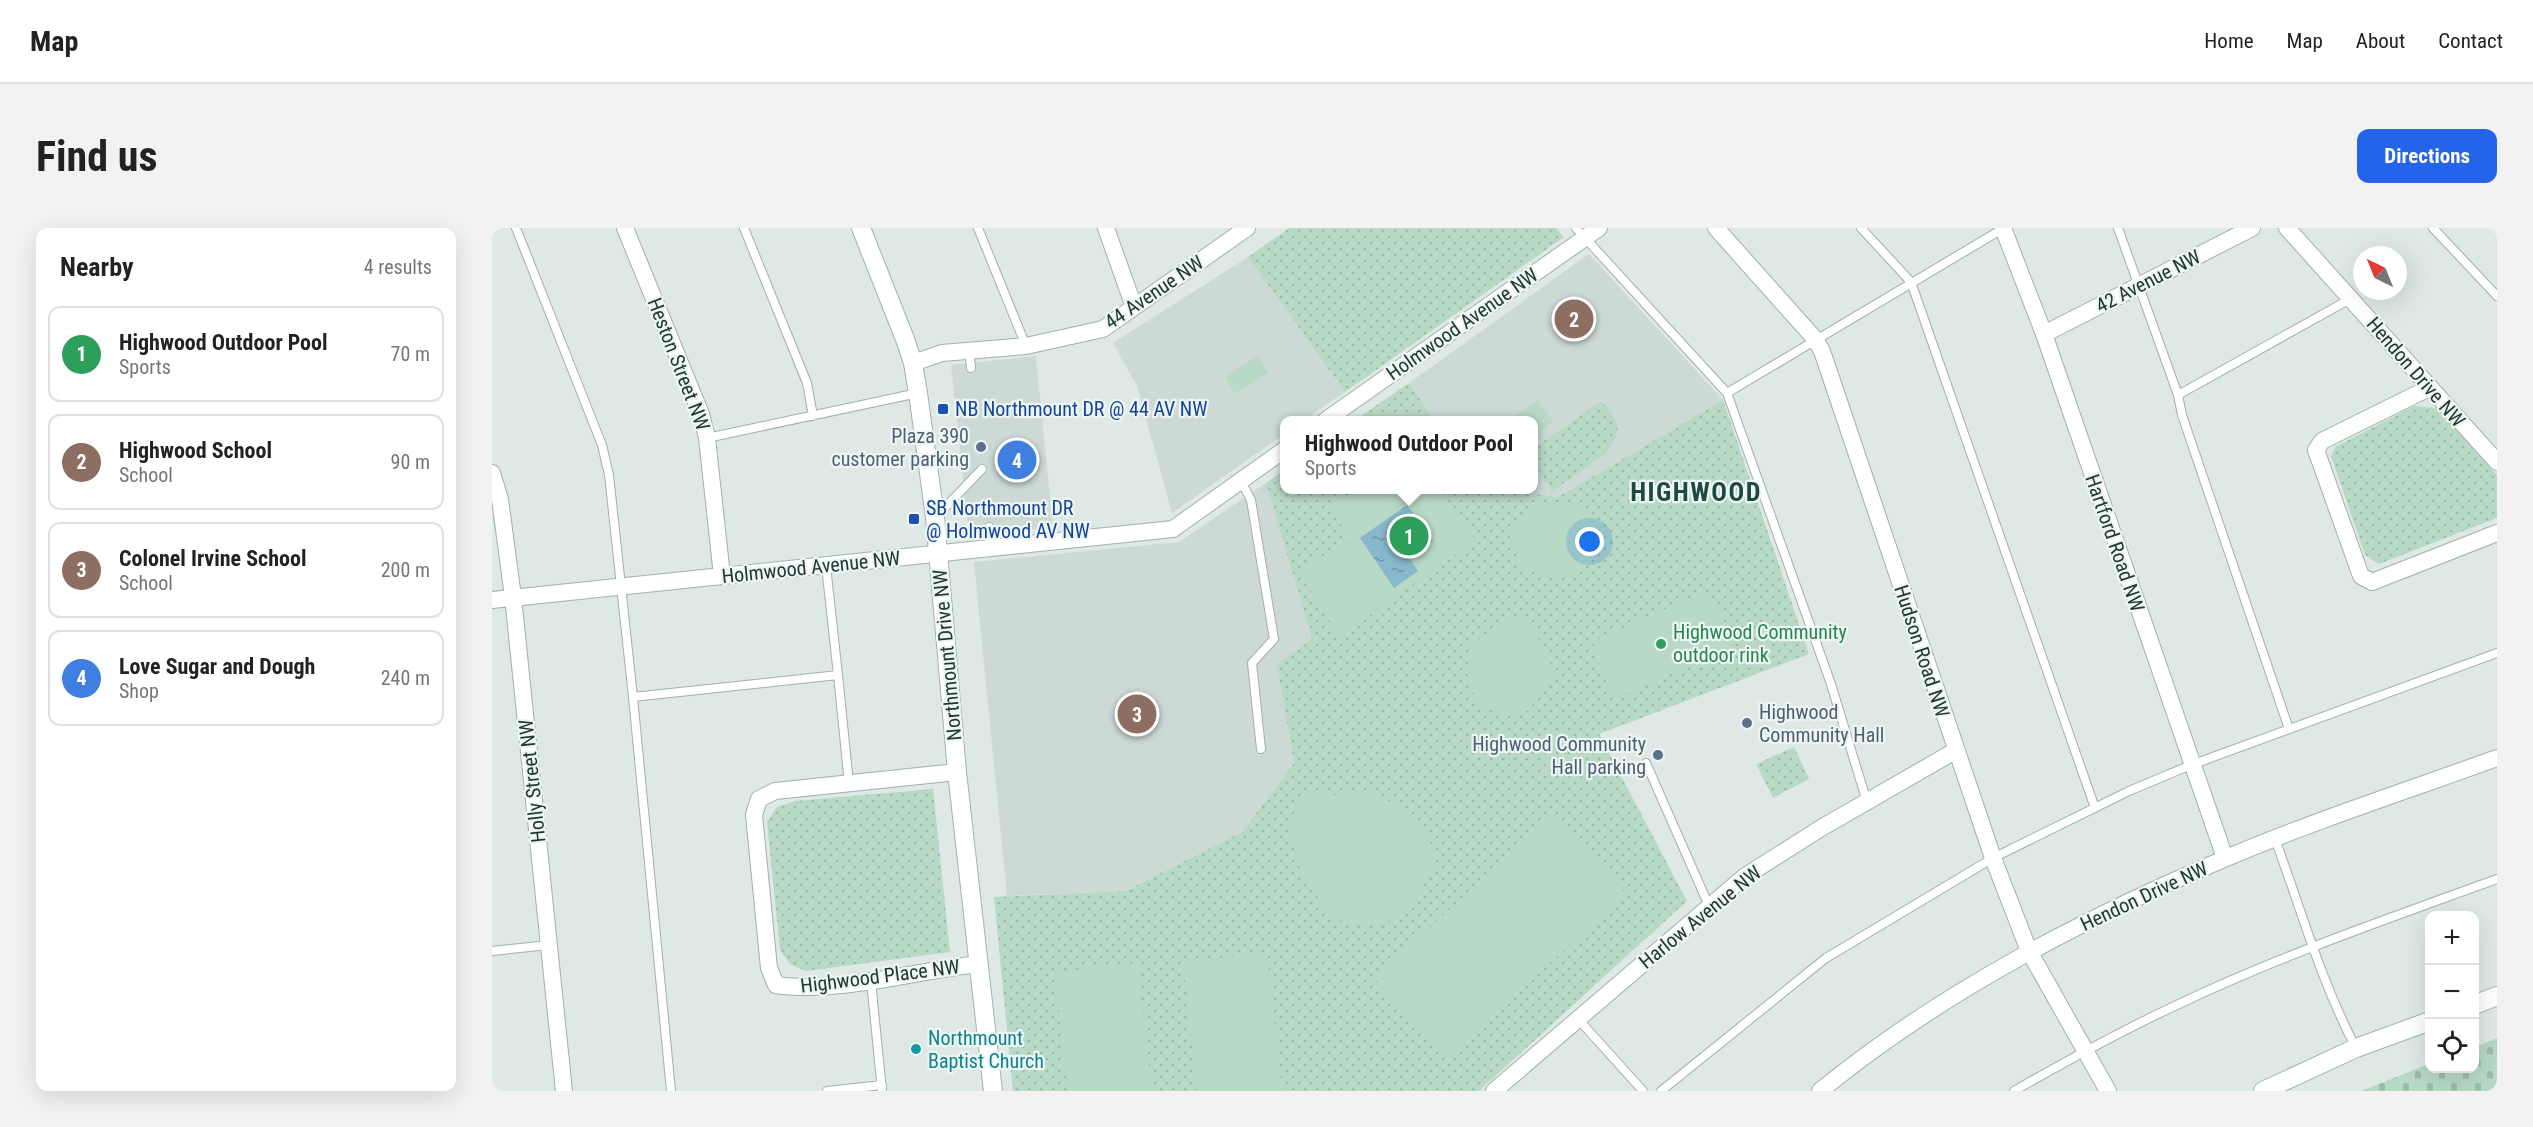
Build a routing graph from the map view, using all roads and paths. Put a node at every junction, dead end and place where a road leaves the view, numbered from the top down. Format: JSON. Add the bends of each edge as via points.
{"nodes":[{"id":1,"x":516,"y":228,"type":"edge"},
{"id":2,"x":625,"y":228,"type":"edge"},
{"id":3,"x":744,"y":228,"type":"edge"},
{"id":4,"x":861,"y":228,"type":"edge"},
{"id":5,"x":978,"y":228,"type":"edge"},
{"id":6,"x":1106,"y":228,"type":"edge"},
{"id":7,"x":1246,"y":228,"type":"edge"},
{"id":8,"x":1716,"y":228,"type":"edge"},
{"id":9,"x":1861,"y":228,"type":"edge"},
{"id":10,"x":2004,"y":228,"type":"edge"},
{"id":11,"x":2118,"y":228,"type":"edge"},
{"id":12,"x":2252,"y":228,"type":"edge"},
{"id":13,"x":2287,"y":228,"type":"edge"},
{"id":14,"x":2433,"y":228,"type":"edge"},
{"id":15,"x":1587,"y":231,"type":"edge"},
{"id":16,"x":1911,"y":282,"type":"junction"},
{"id":17,"x":2139,"y":286,"type":"junction"},
{"id":18,"x":2497,"y":296,"type":"edge"},
{"id":19,"x":2352,"y":298,"type":"junction"},
{"id":20,"x":1134,"y":308,"type":"junction"},
{"id":21,"x":2044,"y":334,"type":"junction"},
{"id":22,"x":1815,"y":339,"type":"junction"},
{"id":23,"x":1026,"y":346,"type":"junction"},
{"id":24,"x":969,"y":350,"type":"junction"},
{"id":25,"x":913,"y":363,"type":"junction"},
{"id":26,"x":971,"y":368,"type":"dead end"},
{"id":27,"x":2429,"y":388,"type":"junction"},
{"id":28,"x":918,"y":393,"type":"junction"},
{"id":29,"x":1728,"y":393,"type":"junction"},
{"id":30,"x":2178,"y":395,"type":"junction"},
{"id":31,"x":813,"y":416,"type":"junction"},
{"id":32,"x":1332,"y":416,"type":"edge"},
{"id":33,"x":707,"y":438,"type":"junction"},
{"id":34,"x":1280,"y":453,"type":"edge"},
{"id":35,"x":2497,"y":462,"type":"edge"},
{"id":36,"x":982,"y":469,"type":"dead end"},
{"id":37,"x":492,"y":473,"type":"edge"},
{"id":38,"x":1241,"y":481,"type":"junction"},
{"id":39,"x":935,"y":517,"type":"junction"},
{"id":40,"x":988,"y":527,"type":"dead end"},
{"id":41,"x":2497,"y":533,"type":"edge"},
{"id":42,"x":991,"y":549,"type":"junction"},
{"id":43,"x":939,"y":554,"type":"junction"},
{"id":44,"x":826,"y":566,"type":"junction"},
{"id":45,"x":722,"y":576,"type":"junction"},
{"id":46,"x":620,"y":588,"type":"junction"},
{"id":47,"x":513,"y":597,"type":"junction"},
{"id":48,"x":492,"y":600,"type":"edge"},
{"id":49,"x":2497,"y":653,"type":"edge"},
{"id":50,"x":838,"y":675,"type":"junction"},
{"id":51,"x":633,"y":697,"type":"junction"},
{"id":52,"x":2289,"y":729,"type":"junction"},
{"id":53,"x":1261,"y":749,"type":"dead end"},
{"id":54,"x":1955,"y":751,"type":"junction"},
{"id":55,"x":2497,"y":758,"type":"edge"},
{"id":56,"x":1646,"y":763,"type":"dead end"},
{"id":57,"x":2191,"y":765,"type":"junction"},
{"id":58,"x":957,"y":772,"type":"junction"},
{"id":59,"x":849,"y":784,"type":"junction"},
{"id":60,"x":1867,"y":802,"type":"junction"},
{"id":61,"x":2095,"y":808,"type":"junction"},
{"id":62,"x":2275,"y":839,"type":"junction"},
{"id":63,"x":1993,"y":858,"type":"junction"},
{"id":64,"x":2225,"y":858,"type":"junction"},
{"id":65,"x":2497,"y":879,"type":"edge"},
{"id":66,"x":1709,"y":906,"type":"junction"},
{"id":67,"x":549,"y":945,"type":"junction"},
{"id":68,"x":2314,"y":946,"type":"junction"},
{"id":69,"x":492,"y":951,"type":"edge"},
{"id":70,"x":2029,"y":951,"type":"junction"},
{"id":71,"x":978,"y":964,"type":"junction"},
{"id":72,"x":871,"y":981,"type":"junction"},
{"id":73,"x":2497,"y":996,"type":"edge"},
{"id":74,"x":2479,"y":1003,"type":"edge"},
{"id":75,"x":1579,"y":1020,"type":"junction"},
{"id":76,"x":2425,"y":1023,"type":"edge"},
{"id":77,"x":2356,"y":1048,"type":"junction"},
{"id":78,"x":2085,"y":1050,"type":"junction"},
{"id":79,"x":882,"y":1088,"type":"edge"},
{"id":80,"x":564,"y":1091,"type":"edge"},
{"id":81,"x":671,"y":1091,"type":"edge"},
{"id":82,"x":827,"y":1091,"type":"edge"},
{"id":83,"x":993,"y":1091,"type":"edge"},
{"id":84,"x":1494,"y":1091,"type":"edge"},
{"id":85,"x":1643,"y":1091,"type":"edge"},
{"id":86,"x":1661,"y":1091,"type":"edge"},
{"id":87,"x":1820,"y":1091,"type":"edge"},
{"id":88,"x":2014,"y":1091,"type":"edge"},
{"id":89,"x":2108,"y":1091,"type":"edge"},
{"id":90,"x":2264,"y":1091,"type":"edge"}],
"edges":[{"from":1,"to":46,"type":"lane","via":[[602,444]]},
{"from":2,"to":33,"type":"street","name":"Heston Street NW","via":[[701,414]]},
{"from":3,"to":31,"type":"lane","via":[[807,383]]},
{"from":4,"to":25,"type":"street","name":"Northmount Drive NW"},
{"from":5,"to":23,"type":"lane"},
{"from":6,"to":20,"type":"street"},
{"from":7,"to":20,"type":"street","name":"44 Avenue NW"},
{"from":8,"to":22,"type":"street","name":"Hudson Road NW"},
{"from":9,"to":16,"type":"lane"},
{"from":10,"to":16,"type":"lane"},
{"from":10,"to":21,"type":"street","name":"Hartford Road NW"},
{"from":11,"to":17,"type":"lane"},
{"from":12,"to":17,"type":"street","name":"42 Avenue NW"},
{"from":13,"to":19,"type":"street","name":"Hendon Drive NW"},
{"from":14,"to":18,"type":"lane"},
{"from":15,"to":29,"type":"lane"},
{"from":15,"to":32,"type":"street","name":"Holmwood Avenue NW"},
{"from":16,"to":22,"type":"lane"},
{"from":16,"to":61,"type":"lane"},
{"from":17,"to":21,"type":"street","name":"42 Avenue NW"},
{"from":17,"to":30,"type":"lane"},
{"from":19,"to":27,"type":"street","name":"Hendon Drive NW"},
{"from":19,"to":30,"type":"lane"},
{"from":20,"to":23,"type":"street","name":"44 Avenue NW","via":[[1103,329]]},
{"from":21,"to":57,"type":"street","name":"Hartford Road NW"},
{"from":22,"to":29,"type":"lane"},
{"from":22,"to":54,"type":"street","name":"Hudson Road NW"},
{"from":23,"to":24,"type":"street","name":"44 Avenue NW"},
{"from":24,"to":25,"type":"street","name":"44 Avenue NW","via":[[942,353]]},
{"from":24,"to":26,"type":"lane"},
{"from":25,"to":28,"type":"street","name":"Northmount Drive NW"},
{"from":27,"to":35,"type":"street","name":"Hendon Drive NW"},
{"from":27,"to":41,"type":"street","via":[[2322,441],[2316,450],[2361,576],[2372,582]]},
{"from":28,"to":31,"type":"lane"},
{"from":28,"to":39,"type":"street","name":"Northmount Drive NW"},
{"from":29,"to":60,"type":"lane","via":[[1831,684]]},
{"from":30,"to":52,"type":"lane"},
{"from":31,"to":33,"type":"lane"},
{"from":33,"to":45,"type":"street","name":"Heston Street NW"},
{"from":34,"to":38,"type":"street","name":"Holmwood Avenue NW"},
{"from":36,"to":39,"type":"lane"},
{"from":37,"to":47,"type":"street","name":"Holly Street NW","via":[[500,499]]},
{"from":38,"to":42,"type":"street","name":"Holmwood Avenue NW","via":[[1173,529]]},
{"from":38,"to":53,"type":"lane","via":[[1251,500],[1274,639],[1252,663]]},
{"from":39,"to":43,"type":"street","name":"Northmount Drive NW"},
{"from":40,"to":42,"type":"lane"},
{"from":42,"to":43,"type":"street","name":"Holmwood Avenue NW"},
{"from":43,"to":44,"type":"street","name":"Holmwood Avenue NW"},
{"from":43,"to":58,"type":"street","name":"Northmount Drive NW"},
{"from":44,"to":45,"type":"street","name":"Holmwood Avenue NW"},
{"from":44,"to":50,"type":"lane"},
{"from":45,"to":46,"type":"street","name":"Holmwood Avenue NW"},
{"from":46,"to":47,"type":"street","name":"Holmwood Avenue NW"},
{"from":46,"to":51,"type":"lane"},
{"from":47,"to":48,"type":"street","name":"Holmwood Avenue NW"},
{"from":47,"to":67,"type":"street","name":"Holly Street NW"},
{"from":49,"to":52,"type":"lane"},
{"from":50,"to":51,"type":"lane"},
{"from":50,"to":59,"type":"lane"},
{"from":51,"to":81,"type":"lane"},
{"from":52,"to":57,"type":"lane"},
{"from":54,"to":60,"type":"street","name":"Harlow Avenue NW"},
{"from":54,"to":63,"type":"street","name":"Hudson Road NW"},
{"from":55,"to":62,"type":"street","name":"Hendon Drive NW"},
{"from":56,"to":66,"type":"lane"},
{"from":57,"to":61,"type":"lane"},
{"from":57,"to":64,"type":"street","name":"Hartford Road NW"},
{"from":58,"to":59,"type":"street","name":"Highwood Place NW"},
{"from":58,"to":71,"type":"street","name":"Northmount Drive NW"},
{"from":59,"to":72,"type":"street","name":"Highwood Place NW","via":[[775,790],[759,799],[754,815],[769,968],[776,985]]},
{"from":60,"to":66,"type":"street","name":"Harlow Avenue NW","via":[[1744,878]]},
{"from":61,"to":63,"type":"lane"},
{"from":62,"to":64,"type":"street","name":"Hendon Drive NW"},
{"from":62,"to":68,"type":"lane"},
{"from":63,"to":70,"type":"street","name":"Hudson Road NW"},
{"from":63,"to":86,"type":"lane","via":[[1826,958]]},
{"from":64,"to":70,"type":"street","name":"Hendon Drive NW"},
{"from":65,"to":68,"type":"lane"},
{"from":66,"to":75,"type":"street","name":"Harlow Avenue NW"},
{"from":67,"to":69,"type":"lane"},
{"from":67,"to":80,"type":"street","name":"Holly Street NW"},
{"from":68,"to":77,"type":"lane"},
{"from":68,"to":78,"type":"lane","via":[[2181,1003]]},
{"from":70,"to":78,"type":"street","name":"Hudson Road NW"},
{"from":70,"to":87,"type":"street","name":"Hendon Drive NW","via":[[1908,1025]]},
{"from":71,"to":72,"type":"street","name":"Highwood Place NW"},
{"from":71,"to":83,"type":"street","name":"Northmount Drive NW"},
{"from":72,"to":79,"type":"lane"},
{"from":73,"to":74,"type":"street"},
{"from":75,"to":84,"type":"street","name":"Harlow Avenue NW"},
{"from":75,"to":85,"type":"lane"},
{"from":76,"to":77,"type":"street"},
{"from":77,"to":90,"type":"street"},
{"from":78,"to":88,"type":"lane"},
{"from":78,"to":89,"type":"street","name":"Hudson Road NW"},
{"from":79,"to":82,"type":"lane"}]}
